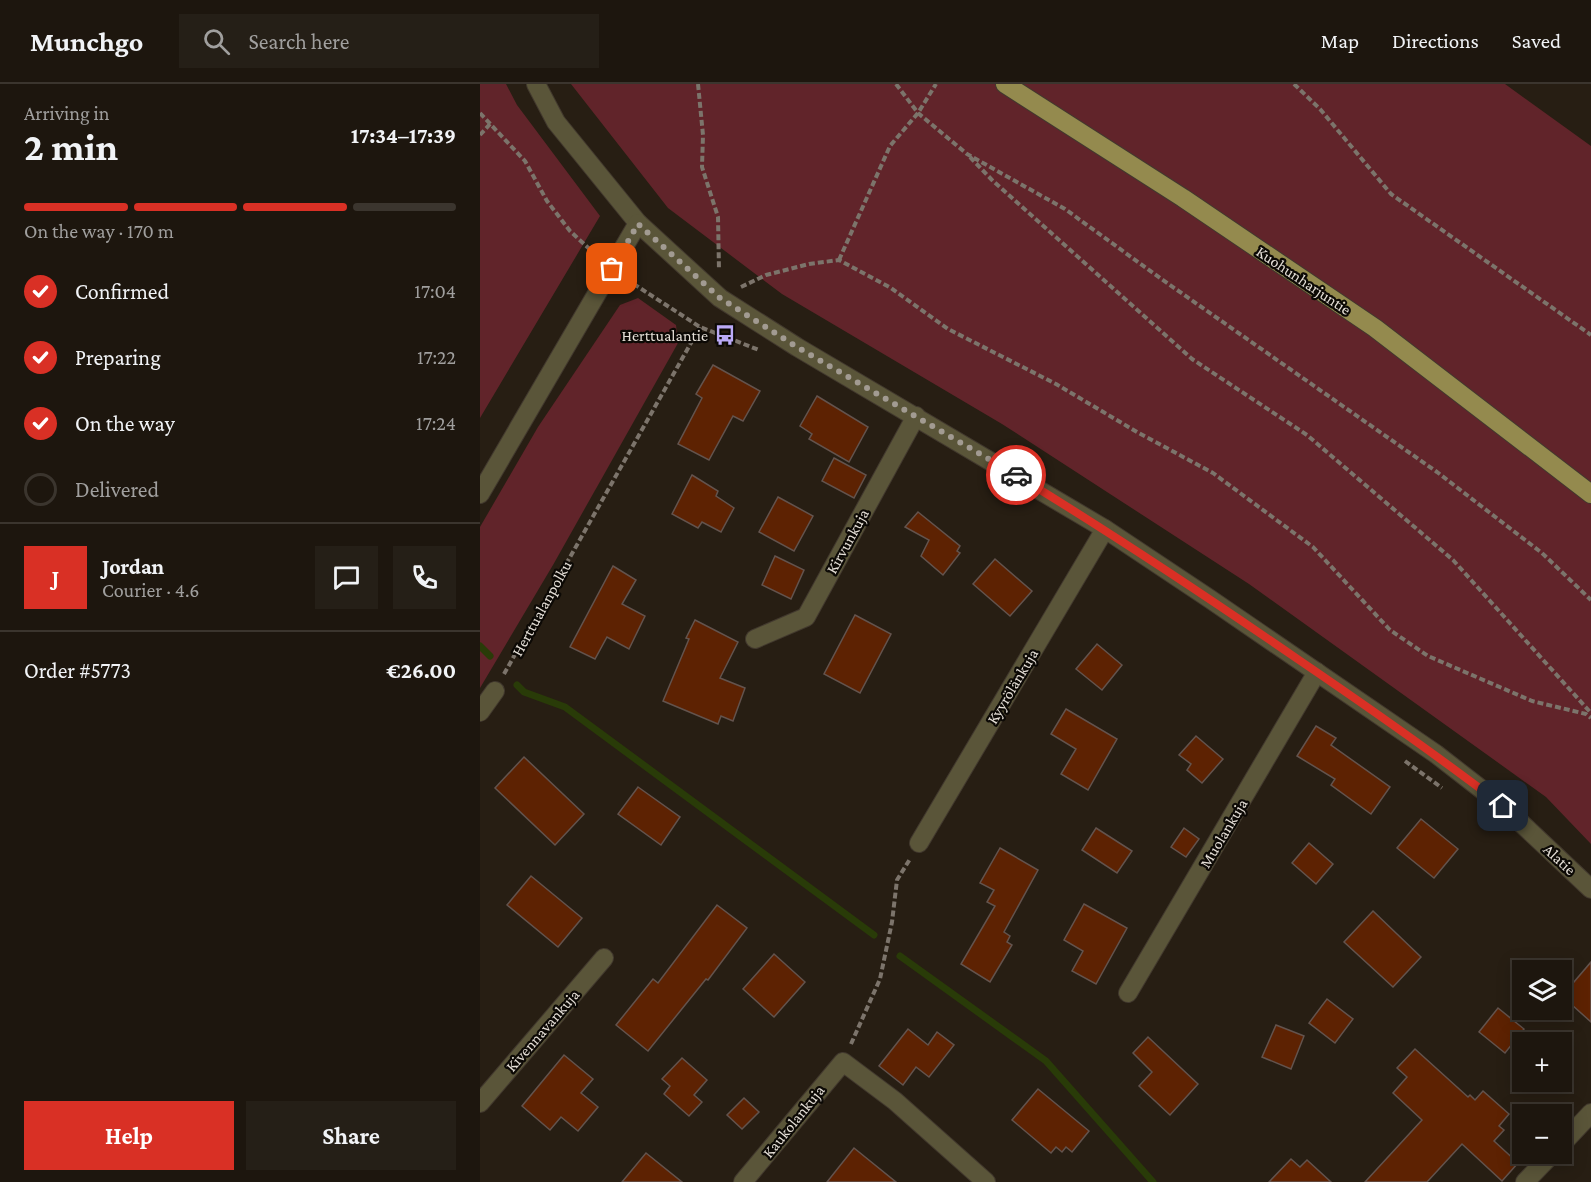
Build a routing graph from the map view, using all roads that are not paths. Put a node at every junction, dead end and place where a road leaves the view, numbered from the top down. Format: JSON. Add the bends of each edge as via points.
{"nodes":[{"id":1,"x":536,"y":84,"type":"edge"},
{"id":2,"x":1005,"y":84,"type":"edge"},
{"id":3,"x":638,"y":224,"type":"junction"},
{"id":4,"x":916,"y":416,"type":"junction"},
{"id":5,"x":480,"y":494,"type":"edge"},
{"id":6,"x":1591,"y":494,"type":"edge"},
{"id":7,"x":1105,"y":529,"type":"junction"},
{"id":8,"x":755,"y":639,"type":"dead end"},
{"id":9,"x":1317,"y":672,"type":"junction"},
{"id":10,"x":495,"y":691,"type":"road end"},
{"id":11,"x":480,"y":712,"type":"edge"},
{"id":12,"x":919,"y":843,"type":"road end"},
{"id":13,"x":1591,"y":889,"type":"edge"},
{"id":14,"x":604,"y":958,"type":"dead end"},
{"id":15,"x":1128,"y":993,"type":"dead end"},
{"id":16,"x":480,"y":1103,"type":"edge"},
{"id":17,"x":1591,"y":1113,"type":"edge"},
{"id":18,"x":1572,"y":1133,"type":"edge"},
{"id":19,"x":1542,"y":1164,"type":"edge"},
{"id":20,"x":743,"y":1182,"type":"edge"},
{"id":21,"x":986,"y":1182,"type":"edge"},
{"id":22,"x":1525,"y":1182,"type":"edge"}],
"edges":[{"from":1,"to":3,"type":"street","via":[[556,122]]},
{"from":2,"to":6,"type":"main road","name":"Kuohunharjuntie","via":[[1375,328]]},
{"from":3,"to":4,"type":"street","name":"Alatie","via":[[720,298]]},
{"from":3,"to":5,"type":"street"},
{"from":4,"to":7,"type":"street","name":"Alatie"},
{"from":4,"to":8,"type":"street","name":"Kirvunkuja","via":[[806,617]]},
{"from":7,"to":9,"type":"street","name":"Alatie"},
{"from":7,"to":12,"type":"street","name":"Kyyrölänkuja"},
{"from":9,"to":13,"type":"street","name":"Alatie","via":[[1436,754],[1503,806]]},
{"from":9,"to":15,"type":"street","name":"Muolankuja"},
{"from":10,"to":11,"type":"street"},
{"from":14,"to":16,"type":"street","name":"Kivennavankuja"},
{"from":17,"to":18,"type":"street"},
{"from":19,"to":22,"type":"street"},
{"from":20,"to":21,"type":"street","name":"Kaukolankuja","via":[[843,1062],[895,1101]]}]}
